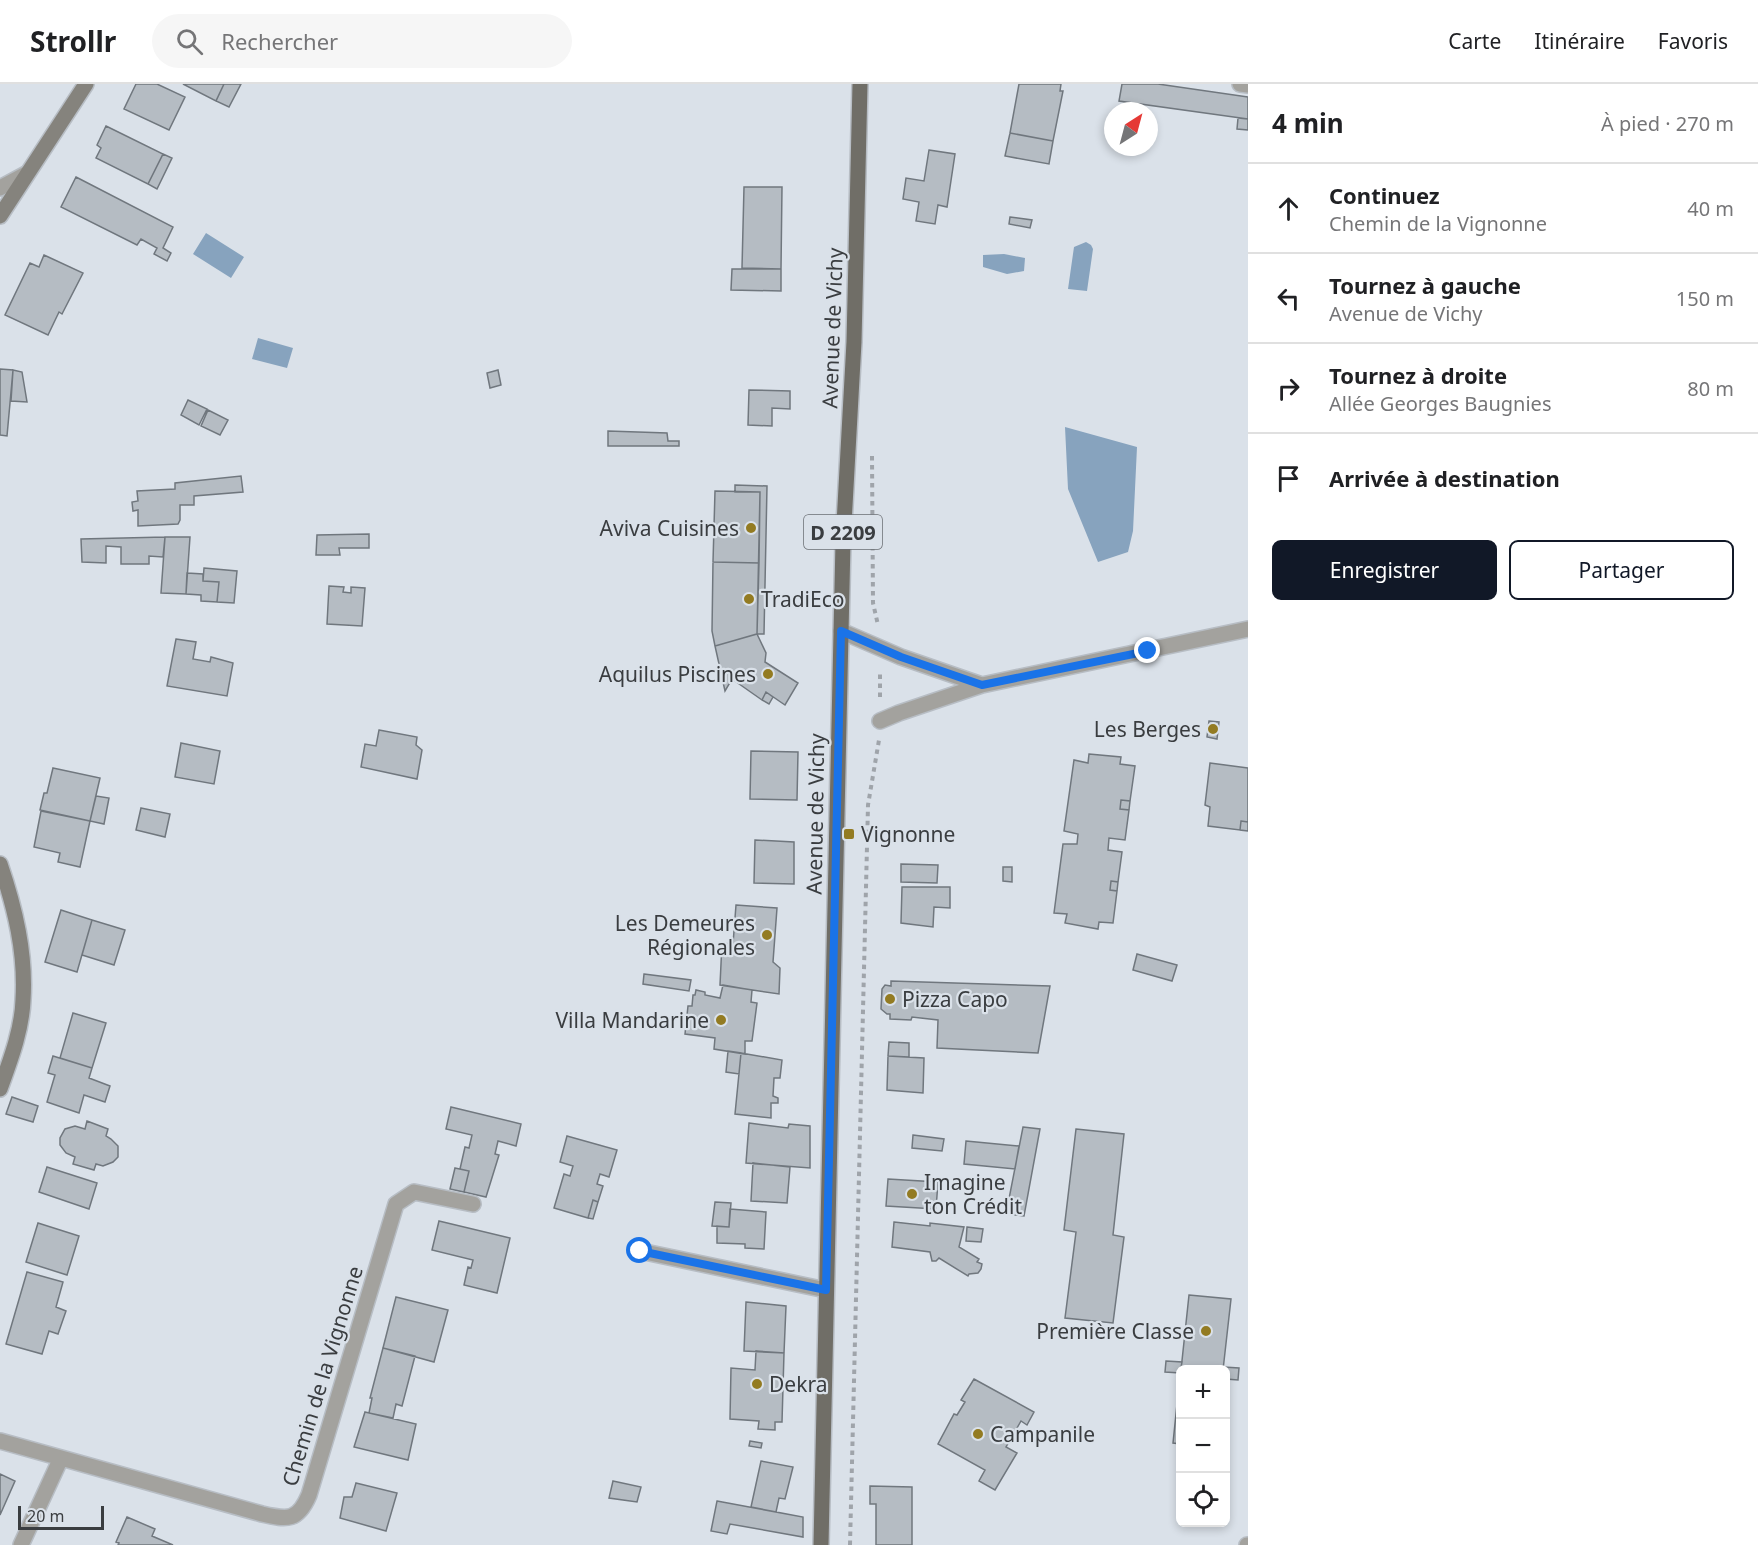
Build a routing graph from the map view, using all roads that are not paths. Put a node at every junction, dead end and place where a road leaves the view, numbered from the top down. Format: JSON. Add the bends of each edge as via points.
{"nodes":[{"id":1,"x":86,"y":84,"type":"edge"},
{"id":2,"x":860,"y":84,"type":"edge"},
{"id":3,"x":1240,"y":84,"type":"edge"},
{"id":4,"x":1248,"y":85,"type":"edge"},
{"id":5,"x":26,"y":174,"type":"junction"},
{"id":6,"x":0,"y":188,"type":"edge"},
{"id":7,"x":0,"y":216,"type":"edge"},
{"id":8,"x":1248,"y":629,"type":"edge"},
{"id":9,"x":841,"y":631,"type":"junction"},
{"id":10,"x":982,"y":685,"type":"junction"},
{"id":11,"x":880,"y":721,"type":"road end"},
{"id":12,"x":0,"y":864,"type":"edge"},
{"id":13,"x":0,"y":1089,"type":"edge"},
{"id":14,"x":473,"y":1204,"type":"dead end"},
{"id":15,"x":640,"y":1251,"type":"dead end"},
{"id":16,"x":826,"y":1290,"type":"junction"},
{"id":17,"x":0,"y":1441,"type":"edge"},
{"id":18,"x":60,"y":1458,"type":"junction"},
{"id":19,"x":21,"y":1545,"type":"edge"},
{"id":20,"x":821,"y":1545,"type":"edge"}],
"edges":[{"from":1,"to":5,"type":"street"},
{"from":2,"to":9,"type":"main road","name":"Avenue de Vichy","number":"D 2209"},
{"from":3,"to":4,"type":"street"},
{"from":5,"to":6,"type":"street"},
{"from":5,"to":7,"type":"street"},
{"from":8,"to":10,"type":"street"},
{"from":9,"to":10,"type":"street"},
{"from":9,"to":16,"type":"main road","name":"Avenue de Vichy","number":"D 2209"},
{"from":10,"to":11,"type":"street"},
{"from":12,"to":13,"type":"street","via":[[12,899],[22,951],[24,1001]]},
{"from":14,"to":18,"type":"street","name":"Chemin de la Vignonne","via":[[414,1192],[396,1204],[309,1495],[297,1515],[279,1518],[262,1514]]},
{"from":15,"to":16,"type":"street"},
{"from":16,"to":20,"type":"main road","name":"Avenue de Vichy","number":"D 2209"},
{"from":17,"to":18,"type":"street","name":"Chemin de la Vignonne"},
{"from":18,"to":19,"type":"street"}]}
